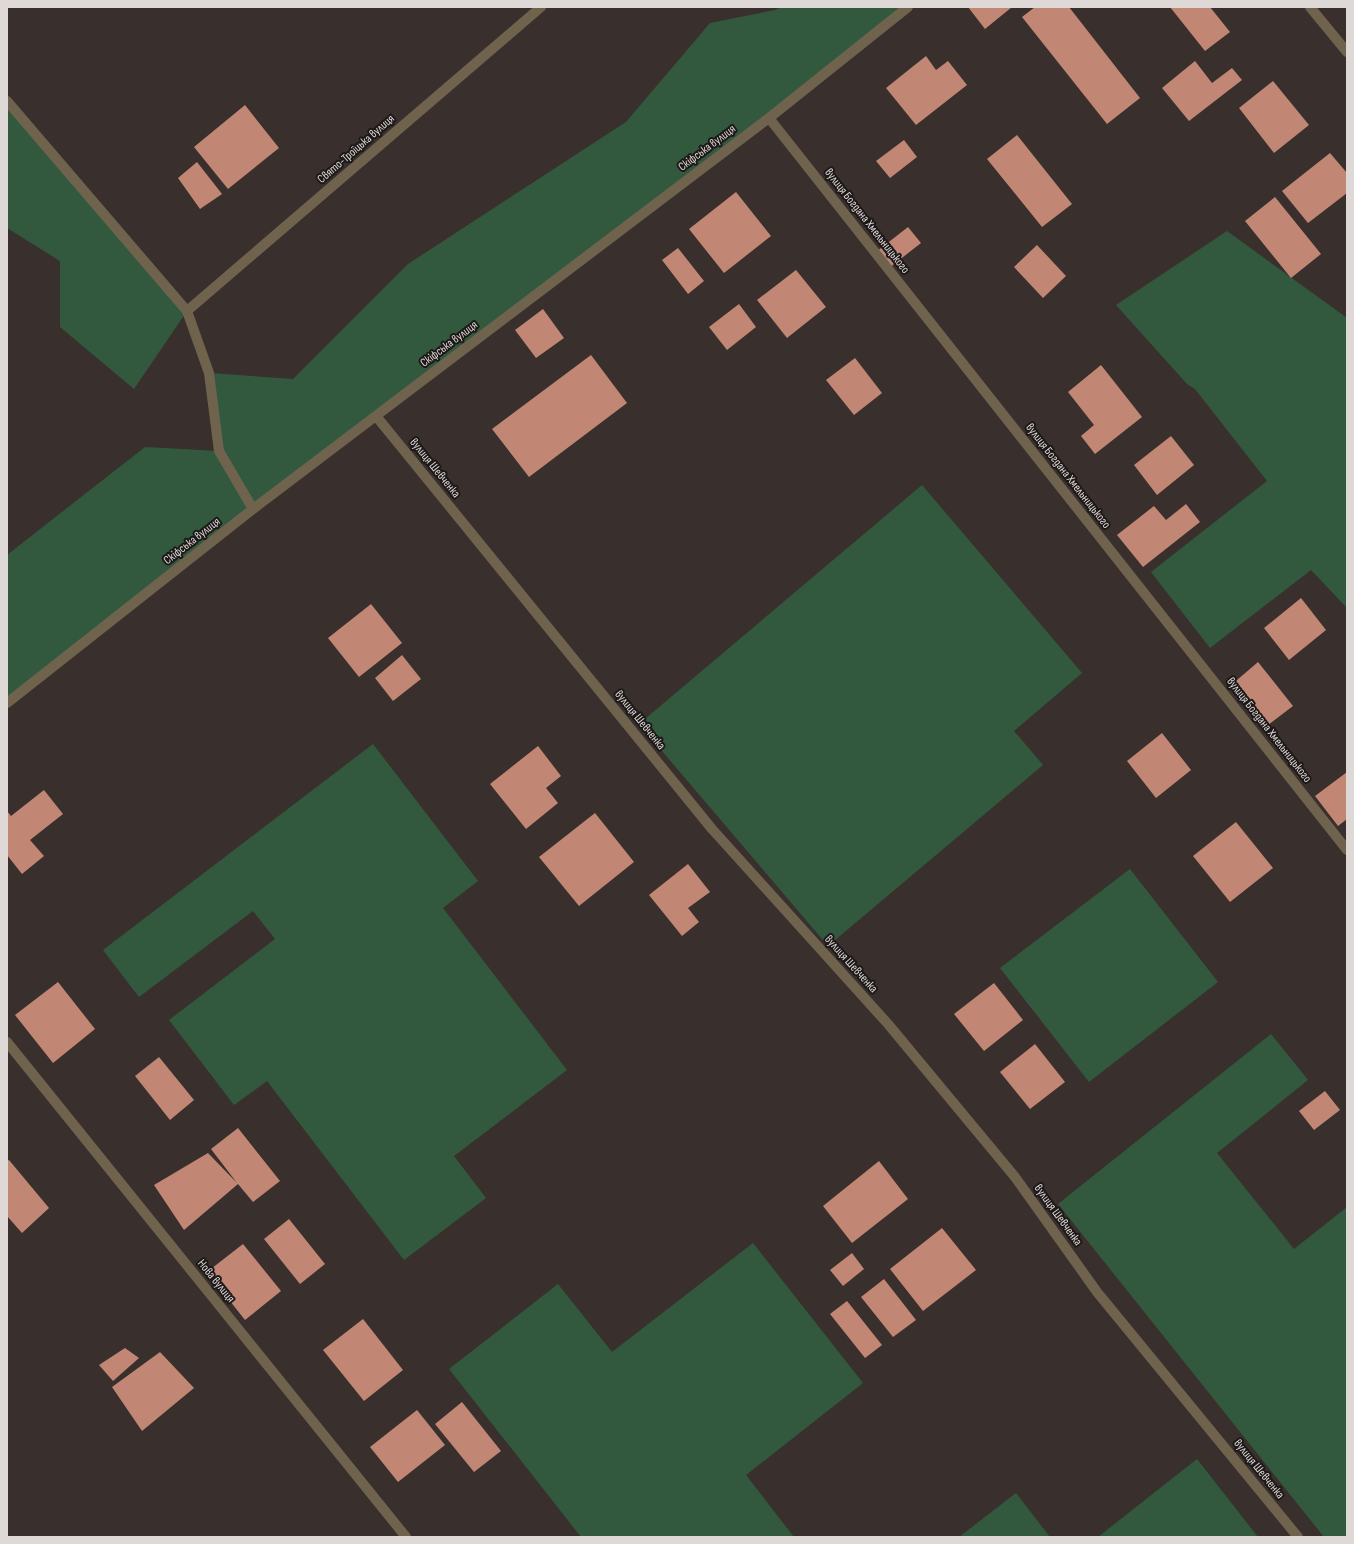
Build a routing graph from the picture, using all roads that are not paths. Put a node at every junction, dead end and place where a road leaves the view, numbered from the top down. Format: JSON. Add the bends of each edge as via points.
{"nodes":[{"id":1,"x":541,"y":7,"type":"edge"},
{"id":2,"x":908,"y":7,"type":"edge"},
{"id":3,"x":1310,"y":7,"type":"edge"},
{"id":4,"x":1347,"y":52,"type":"edge"},
{"id":5,"x":7,"y":101,"type":"edge"},
{"id":6,"x":769,"y":118,"type":"junction"},
{"id":7,"x":187,"y":311,"type":"junction"},
{"id":8,"x":376,"y":416,"type":"junction"},
{"id":9,"x":253,"y":509,"type":"junction"},
{"id":10,"x":7,"y":704,"type":"edge"},
{"id":11,"x":1347,"y":850,"type":"edge"},
{"id":12,"x":7,"y":1042,"type":"edge"},
{"id":13,"x":406,"y":1537,"type":"edge"},
{"id":14,"x":1298,"y":1537,"type":"edge"}],
"edges":[{"from":1,"to":7,"type":"street","name":"Свято-Троїцька вулиця"},
{"from":2,"to":6,"type":"street","name":"Скіфська вулиця"},
{"from":3,"to":4,"type":"street"},
{"from":5,"to":7,"type":"street"},
{"from":6,"to":8,"type":"street","name":"Скіфська вулиця"},
{"from":6,"to":11,"type":"street","name":"вулиця Богдана Хмельницького"},
{"from":7,"to":9,"type":"street","via":[[209,373],[218,451]]},
{"from":8,"to":9,"type":"street","name":"Скіфська вулиця"},
{"from":8,"to":14,"type":"street","name":"вулиця Шевченка","via":[[712,828],[888,1024],[1015,1177],[1097,1292]]},
{"from":9,"to":10,"type":"street","name":"Скіфська вулиця"},
{"from":12,"to":13,"type":"street","name":"Нова вулиця"}]}
